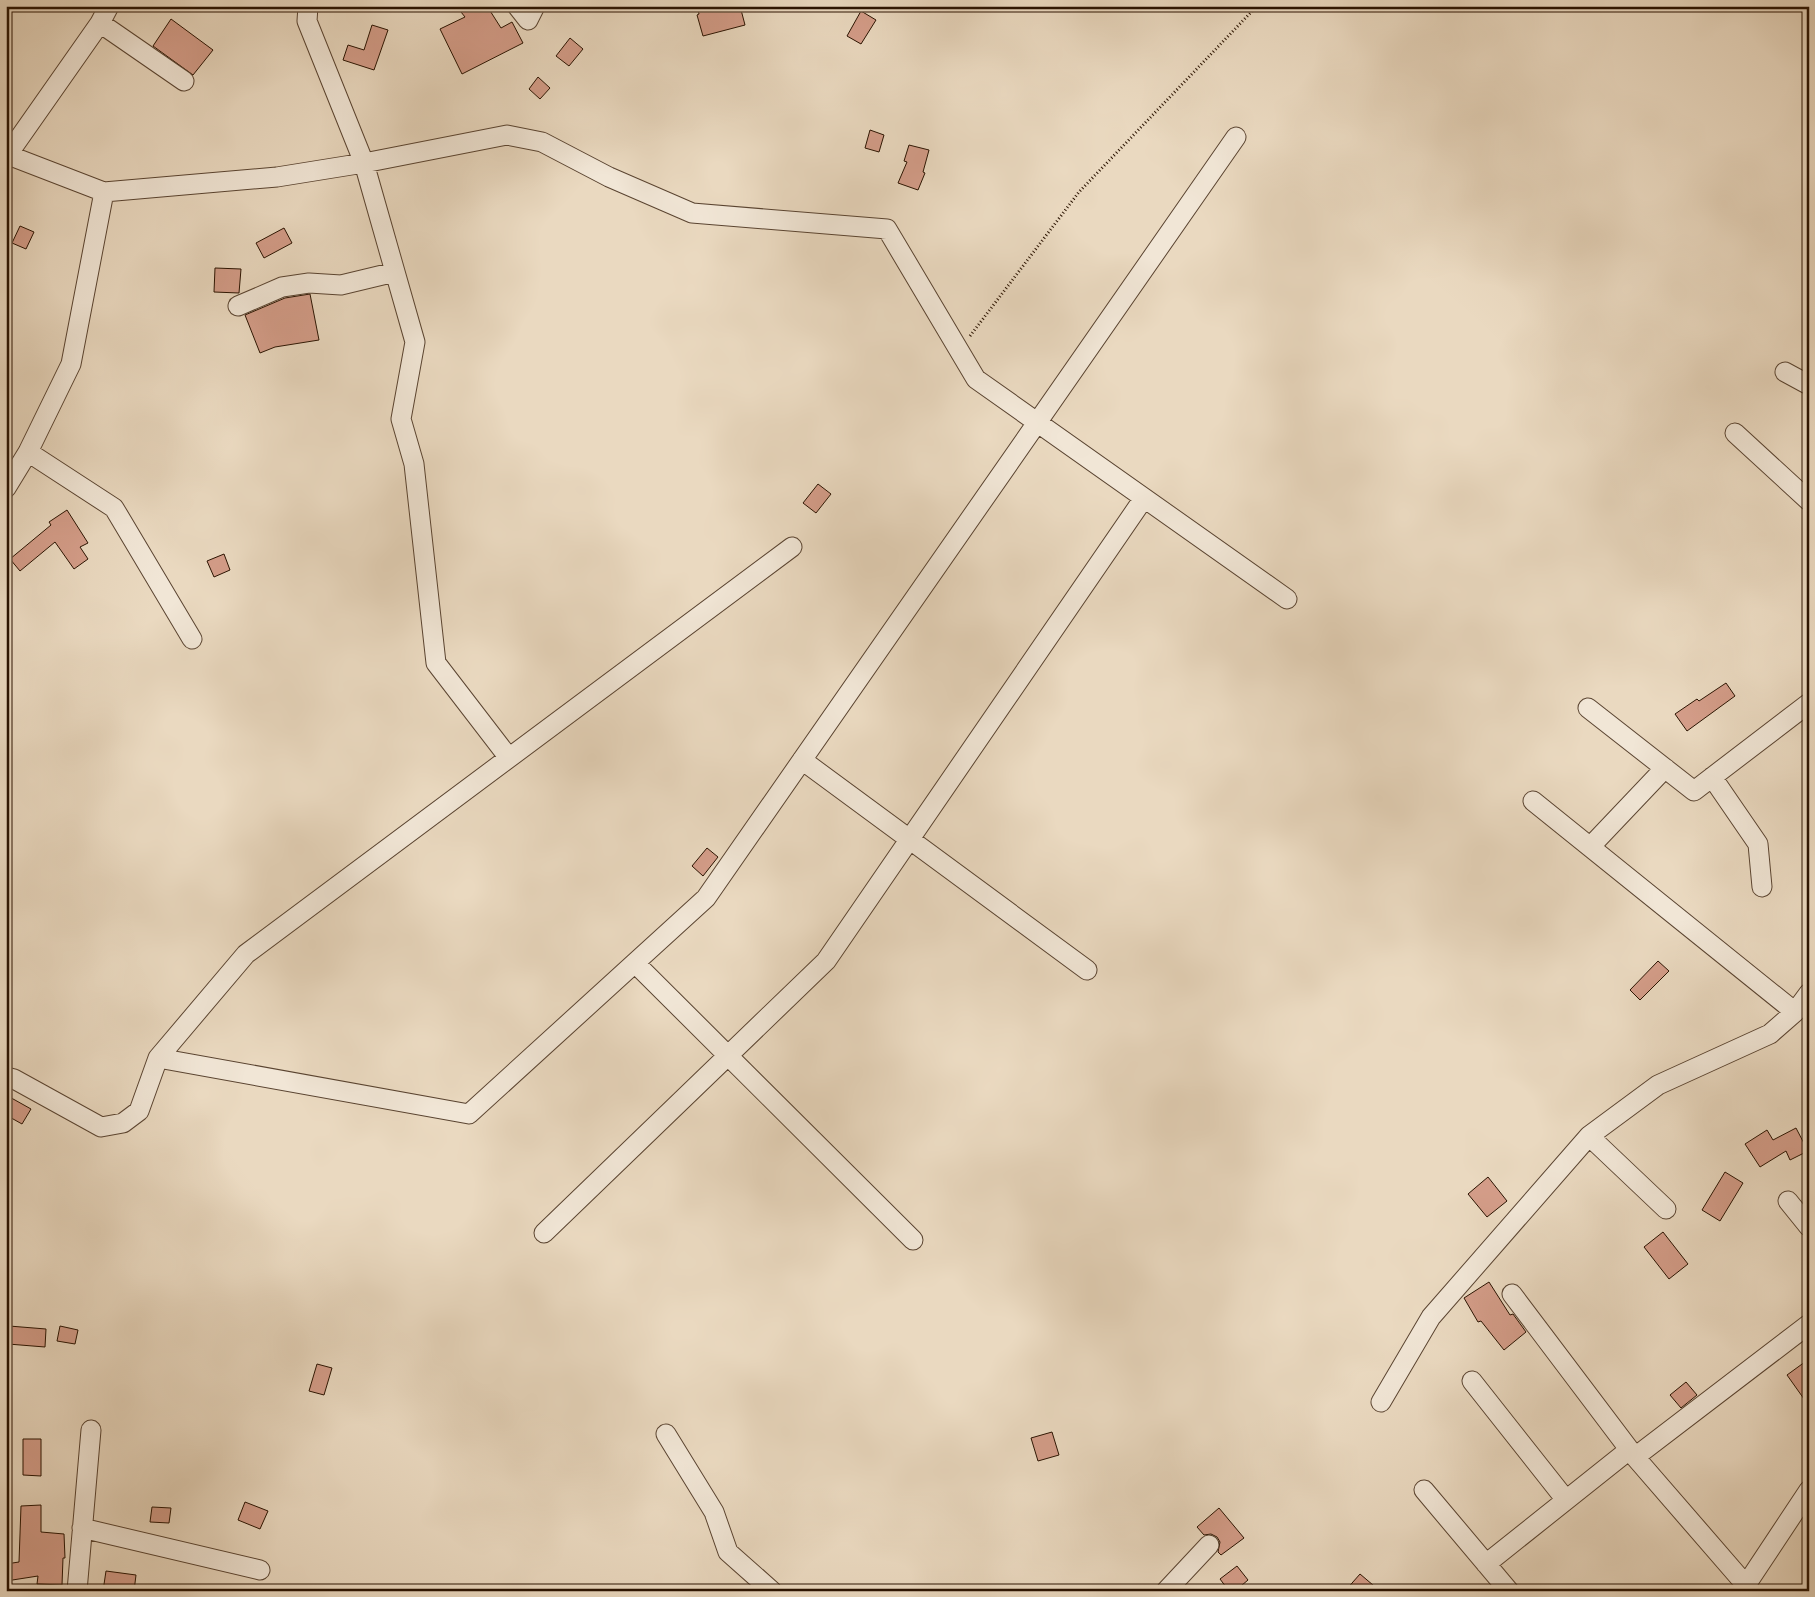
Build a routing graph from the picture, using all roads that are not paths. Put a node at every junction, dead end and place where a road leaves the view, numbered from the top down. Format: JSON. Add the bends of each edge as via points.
{"nodes":[{"id":1,"x":109,"y":6,"type":"edge"},
{"id":2,"x":308,"y":6,"type":"edge"},
{"id":3,"x":517,"y":6,"type":"edge"},
{"id":4,"x":535,"y":6,"type":"edge"},
{"id":5,"x":100,"y":23,"type":"junction"},
{"id":6,"x":184,"y":80,"type":"dead end"},
{"id":7,"x":1236,"y":137,"type":"dead end"},
{"id":8,"x":7,"y":156,"type":"edge"},
{"id":9,"x":364,"y":163,"type":"junction"},
{"id":10,"x":104,"y":192,"type":"junction"},
{"id":11,"x":395,"y":272,"type":"junction"},
{"id":12,"x":238,"y":306,"type":"dead end"},
{"id":13,"x":1784,"y":372,"type":"dead end"},
{"id":14,"x":1809,"y":386,"type":"edge"},
{"id":15,"x":1037,"y":422,"type":"junction"},
{"id":16,"x":1735,"y":433,"type":"dead end"},
{"id":17,"x":28,"y":452,"type":"junction"},
{"id":18,"x":6,"y":488,"type":"edge"},
{"id":19,"x":1144,"y":498,"type":"junction"},
{"id":20,"x":1809,"y":501,"type":"edge"},
{"id":21,"x":792,"y":547,"type":"dead end"},
{"id":22,"x":1287,"y":599,"type":"dead end"},
{"id":23,"x":192,"y":639,"type":"dead end"},
{"id":24,"x":1809,"y":703,"type":"edge"},
{"id":25,"x":1588,"y":708,"type":"dead end"},
{"id":26,"x":508,"y":758,"type":"junction"},
{"id":27,"x":802,"y":760,"type":"junction"},
{"id":28,"x":1665,"y":768,"type":"junction"},
{"id":29,"x":1712,"y":777,"type":"junction"},
{"id":30,"x":1533,"y":801,"type":"dead end"},
{"id":31,"x":910,"y":839,"type":"junction"},
{"id":32,"x":1590,"y":847,"type":"junction"},
{"id":33,"x":1762,"y":887,"type":"dead end"},
{"id":34,"x":635,"y":963,"type":"junction"},
{"id":35,"x":1087,"y":970,"type":"dead end"},
{"id":36,"x":1809,"y":994,"type":"edge"},
{"id":37,"x":1795,"y":1012,"type":"junction"},
{"id":38,"x":728,"y":1056,"type":"junction"},
{"id":39,"x":158,"y":1058,"type":"junction"},
{"id":40,"x":6,"y":1077,"type":"edge"},
{"id":41,"x":1589,"y":1136,"type":"junction"},
{"id":42,"x":1788,"y":1201,"type":"dead end"},
{"id":43,"x":1666,"y":1209,"type":"dead end"},
{"id":44,"x":1809,"y":1227,"type":"edge"},
{"id":45,"x":544,"y":1232,"type":"dead end"},
{"id":46,"x":913,"y":1240,"type":"dead end"},
{"id":47,"x":1512,"y":1294,"type":"dead end"},
{"id":48,"x":1809,"y":1324,"type":"edge"},
{"id":49,"x":1472,"y":1381,"type":"dead end"},
{"id":50,"x":1381,"y":1402,"type":"dead end"},
{"id":51,"x":91,"y":1430,"type":"dead end"},
{"id":52,"x":666,"y":1434,"type":"dead end"},
{"id":53,"x":1632,"y":1454,"type":"junction"},
{"id":54,"x":1424,"y":1490,"type":"dead end"},
{"id":55,"x":1809,"y":1490,"type":"edge"},
{"id":56,"x":1566,"y":1500,"type":"junction"},
{"id":57,"x":82,"y":1528,"type":"junction"},
{"id":58,"x":1209,"y":1544,"type":"dead end"},
{"id":59,"x":1486,"y":1564,"type":"junction"},
{"id":60,"x":260,"y":1570,"type":"dead end"},
{"id":61,"x":1744,"y":1587,"type":"edge"},
{"id":62,"x":1500,"y":1588,"type":"edge"},
{"id":63,"x":77,"y":1591,"type":"edge"},
{"id":64,"x":772,"y":1591,"type":"edge"},
{"id":65,"x":1166,"y":1591,"type":"edge"}],
"edges":[{"from":1,"to":5,"type":"street"},
{"from":2,"to":9,"type":"street","via":[[306,21]]},
{"from":3,"to":4,"type":"street","via":[[528,20]]},
{"from":5,"to":6,"type":"street"},
{"from":5,"to":8,"type":"street"},
{"from":7,"to":15,"type":"street"},
{"from":8,"to":10,"type":"street"},
{"from":9,"to":10,"type":"street","via":[[277,177]]},
{"from":9,"to":11,"type":"street"},
{"from":9,"to":15,"type":"street","via":[[507,135],[542,142],[609,177],[692,212],[887,229],[976,379]]},
{"from":10,"to":17,"type":"street","via":[[71,364]]},
{"from":11,"to":12,"type":"street","via":[[341,285],[309,283],[282,287]]},
{"from":11,"to":26,"type":"street","via":[[415,342],[401,419],[414,464],[436,663]]},
{"from":13,"to":14,"type":"street"},
{"from":15,"to":19,"type":"street"},
{"from":15,"to":27,"type":"street"},
{"from":16,"to":20,"type":"street"},
{"from":17,"to":18,"type":"street"},
{"from":17,"to":23,"type":"street","via":[[114,508]]},
{"from":19,"to":22,"type":"street"},
{"from":19,"to":31,"type":"street"},
{"from":21,"to":26,"type":"street"},
{"from":24,"to":29,"type":"street"},
{"from":25,"to":28,"type":"street"},
{"from":26,"to":39,"type":"street","via":[[246,954]]},
{"from":27,"to":31,"type":"street"},
{"from":27,"to":34,"type":"street","via":[[706,898]]},
{"from":28,"to":29,"type":"street","via":[[1694,791]]},
{"from":28,"to":32,"type":"street"},
{"from":29,"to":33,"type":"street","via":[[1758,844]]},
{"from":30,"to":32,"type":"street"},
{"from":31,"to":35,"type":"street"},
{"from":31,"to":38,"type":"street","via":[[826,961]]},
{"from":32,"to":37,"type":"street"},
{"from":34,"to":38,"type":"street"},
{"from":34,"to":39,"type":"street","via":[[470,1114]]},
{"from":36,"to":37,"type":"street"},
{"from":37,"to":41,"type":"street","via":[[1770,1034],[1658,1084]]},
{"from":38,"to":45,"type":"street"},
{"from":38,"to":46,"type":"street"},
{"from":39,"to":40,"type":"street","via":[[139,1111],[123,1123],[101,1127]]},
{"from":41,"to":43,"type":"street"},
{"from":41,"to":50,"type":"street","via":[[1431,1318]]},
{"from":42,"to":44,"type":"street"},
{"from":47,"to":53,"type":"street"},
{"from":48,"to":53,"type":"street"},
{"from":49,"to":56,"type":"street"},
{"from":51,"to":57,"type":"street"},
{"from":52,"to":64,"type":"street","via":[[714,1512],[728,1552]]},
{"from":53,"to":56,"type":"street"},
{"from":53,"to":61,"type":"street"},
{"from":54,"to":59,"type":"street"},
{"from":55,"to":61,"type":"street"},
{"from":56,"to":59,"type":"street"},
{"from":57,"to":60,"type":"street"},
{"from":57,"to":63,"type":"street"},
{"from":58,"to":65,"type":"street"},
{"from":59,"to":62,"type":"street"}]}
